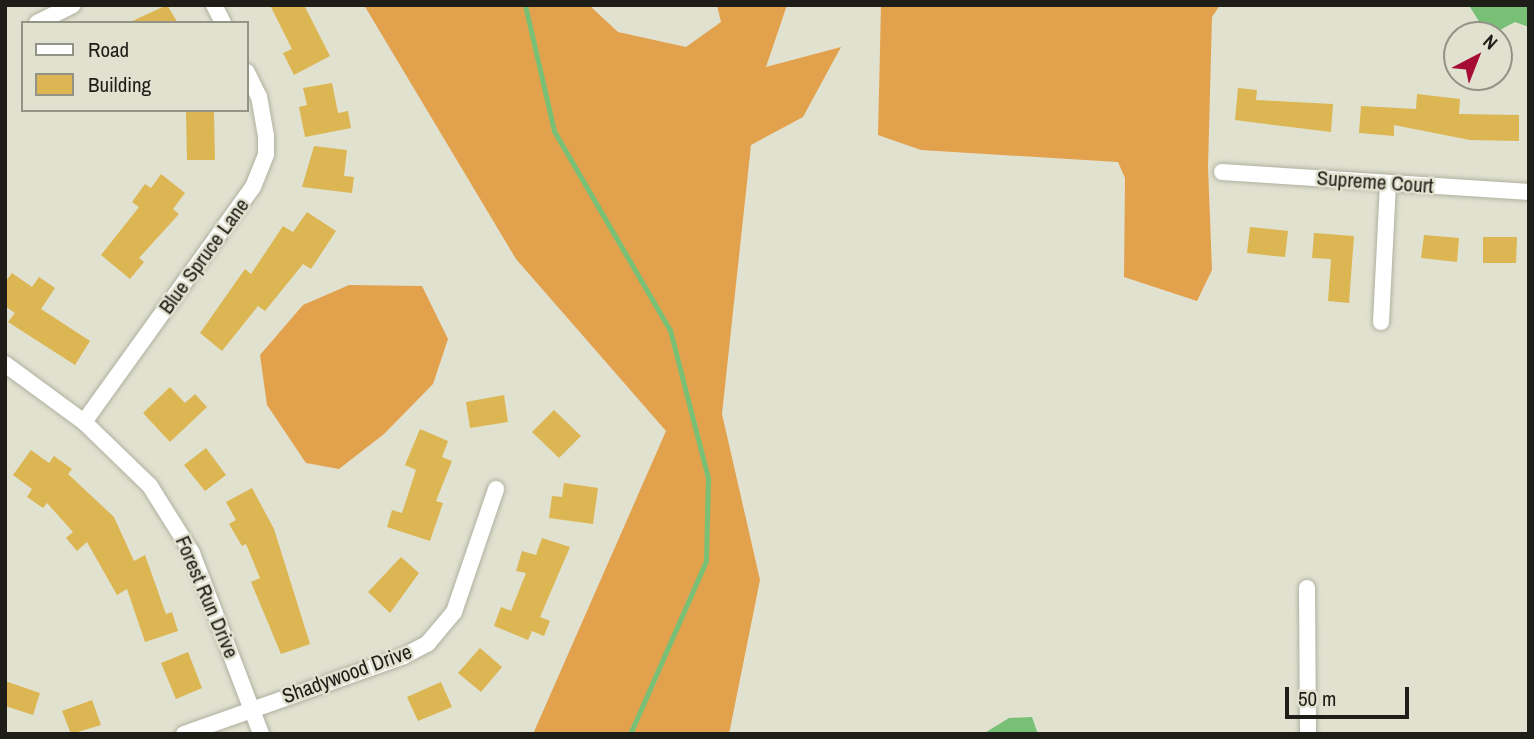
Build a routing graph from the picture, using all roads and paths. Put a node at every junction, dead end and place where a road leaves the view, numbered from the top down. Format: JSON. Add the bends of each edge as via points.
{"nodes":[{"id":1,"x":73,"y":5,"type":"edge"},
{"id":2,"x":214,"y":5,"type":"edge"},
{"id":3,"x":41,"y":21,"type":"edge"},
{"id":4,"x":222,"y":21,"type":"edge"},
{"id":5,"x":248,"y":74,"type":"edge"},
{"id":6,"x":1222,"y":172,"type":"dead end"},
{"id":7,"x":1388,"y":183,"type":"junction"},
{"id":8,"x":1529,"y":192,"type":"edge"},
{"id":9,"x":1381,"y":322,"type":"dead end"},
{"id":10,"x":5,"y":365,"type":"edge"},
{"id":11,"x":84,"y":422,"type":"junction"},
{"id":12,"x":496,"y":489,"type":"dead end"},
{"id":13,"x":1307,"y":587,"type":"dead end"},
{"id":14,"x":251,"y":709,"type":"junction"},
{"id":15,"x":184,"y":734,"type":"edge"},
{"id":16,"x":261,"y":734,"type":"edge"},
{"id":17,"x":1308,"y":734,"type":"edge"}],
"edges":[{"from":1,"to":3,"type":"street"},
{"from":2,"to":4,"type":"street"},
{"from":5,"to":11,"type":"street","name":"Blue Spruce Lane","via":[[259,97],[266,154],[253,187]]},
{"from":6,"to":7,"type":"street","name":"Supreme Court"},
{"from":7,"to":8,"type":"street","name":"Supreme Court"},
{"from":7,"to":9,"type":"street"},
{"from":10,"to":11,"type":"street","name":"Forest Run Drive"},
{"from":11,"to":14,"type":"street","name":"Forest Run Drive","via":[[136,469],[175,523],[202,577]]},
{"from":12,"to":14,"type":"street","name":"Shadywood Drive","via":[[454,612],[428,643],[404,656]]},
{"from":13,"to":17,"type":"street"},
{"from":14,"to":15,"type":"street","name":"Shadywood Drive"},
{"from":14,"to":16,"type":"street","name":"Forest Run Drive"}]}
